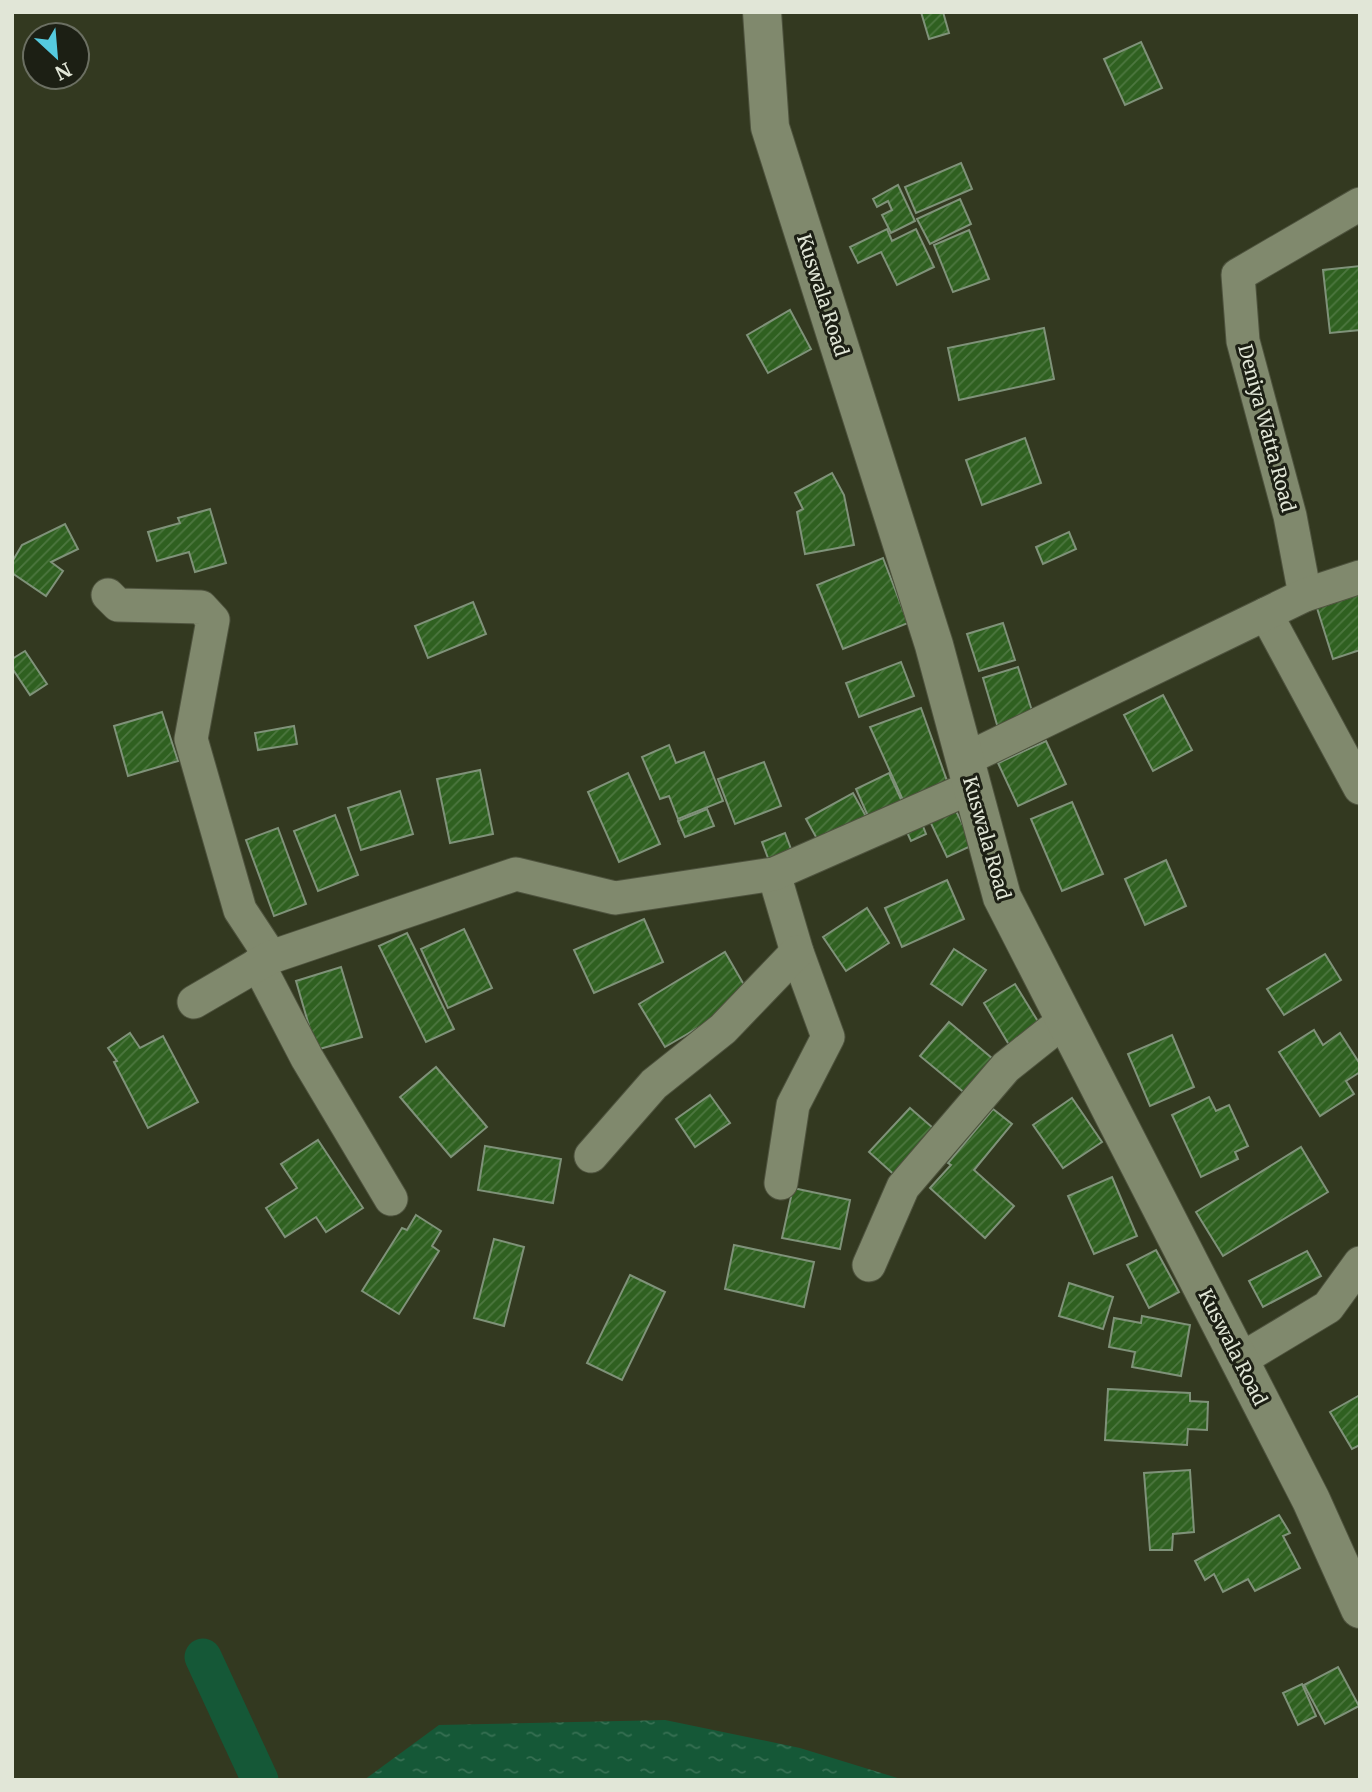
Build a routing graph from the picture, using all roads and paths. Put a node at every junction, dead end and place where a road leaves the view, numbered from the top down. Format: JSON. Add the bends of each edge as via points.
{"nodes":[{"id":1,"x":762,"y":12,"type":"edge"},
{"id":2,"x":1360,"y":204,"type":"edge"},
{"id":3,"x":1360,"y":577,"type":"edge"},
{"id":4,"x":108,"y":595,"type":"dead end"},
{"id":5,"x":1305,"y":595,"type":"junction"},
{"id":6,"x":1266,"y":614,"type":"junction"},
{"id":7,"x":968,"y":774,"type":"junction"},
{"id":8,"x":1360,"y":788,"type":"edge"},
{"id":9,"x":774,"y":874,"type":"junction"},
{"id":10,"x":797,"y":951,"type":"junction"},
{"id":11,"x":264,"y":961,"type":"junction"},
{"id":12,"x":194,"y":1002,"type":"dead end"},
{"id":13,"x":1065,"y":1020,"type":"junction"},
{"id":14,"x":591,"y":1156,"type":"dead end"},
{"id":15,"x":781,"y":1183,"type":"dead end"},
{"id":16,"x":391,"y":1199,"type":"dead end"},
{"id":17,"x":1360,"y":1263,"type":"edge"},
{"id":18,"x":869,"y":1265,"type":"dead end"},
{"id":19,"x":1240,"y":1360,"type":"junction"},
{"id":20,"x":1360,"y":1609,"type":"edge"}],
"edges":[{"from":1,"to":7,"type":"street","name":"Kuswala Road","via":[[770,127],[934,645]]},
{"from":2,"to":5,"type":"street","name":"Deniya Watta Road","via":[[1238,275],[1243,341],[1290,516]]},
{"from":3,"to":5,"type":"street"},
{"from":4,"to":11,"type":"street","via":[[118,604],[201,607],[213,620],[191,738],[240,910]]},
{"from":5,"to":6,"type":"street"},
{"from":6,"to":7,"type":"street"},
{"from":6,"to":8,"type":"street"},
{"from":7,"to":9,"type":"street"},
{"from":7,"to":13,"type":"street","name":"Kuswala Road","via":[[1002,897]]},
{"from":9,"to":10,"type":"street"},
{"from":9,"to":11,"type":"street","via":[[615,898],[516,874]]},
{"from":10,"to":14,"type":"street","via":[[723,1028],[654,1084]]},
{"from":10,"to":15,"type":"street","via":[[828,1037],[793,1105]]},
{"from":11,"to":12,"type":"street"},
{"from":11,"to":16,"type":"street","via":[[307,1058]]},
{"from":13,"to":18,"type":"street","via":[[1006,1067],[903,1187]]},
{"from":13,"to":19,"type":"street","name":"Kuswala Road"},
{"from":17,"to":19,"type":"street","via":[[1328,1307]]},
{"from":19,"to":20,"type":"street","name":"Kuswala Road"}]}
